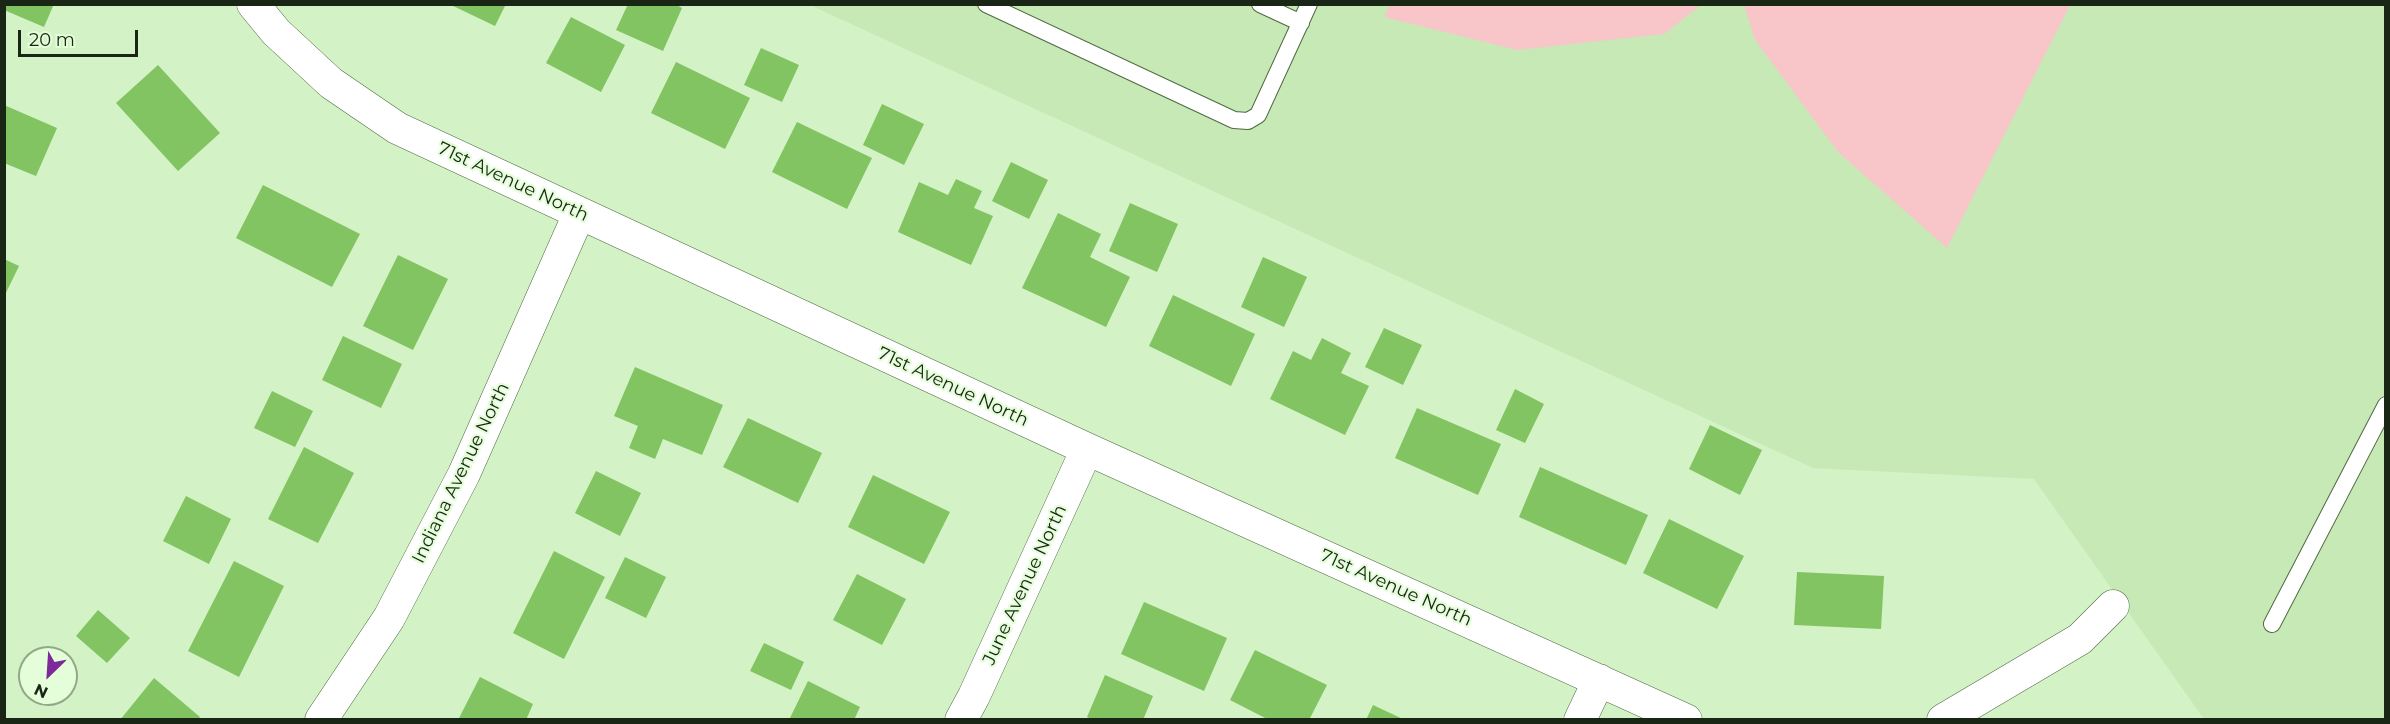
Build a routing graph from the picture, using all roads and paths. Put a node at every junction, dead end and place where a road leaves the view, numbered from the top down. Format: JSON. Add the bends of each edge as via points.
{"nodes":[{"id":1,"x":253,"y":4,"type":"edge"},
{"id":2,"x":986,"y":4,"type":"edge"},
{"id":3,"x":1260,"y":4,"type":"edge"},
{"id":4,"x":1309,"y":4,"type":"edge"},
{"id":5,"x":1301,"y":23,"type":"junction"},
{"id":6,"x":579,"y":214,"type":"junction"},
{"id":7,"x":2385,"y":405,"type":"edge"},
{"id":8,"x":1087,"y":449,"type":"junction"},
{"id":9,"x":2113,"y":606,"type":"dead end"},
{"id":10,"x":2272,"y":624,"type":"dead end"},
{"id":11,"x":1599,"y":680,"type":"junction"},
{"id":12,"x":321,"y":720,"type":"edge"},
{"id":13,"x":961,"y":720,"type":"edge"},
{"id":14,"x":1580,"y":720,"type":"edge"},
{"id":15,"x":1686,"y":720,"type":"edge"},
{"id":16,"x":1943,"y":720,"type":"edge"}],
"edges":[{"from":1,"to":6,"type":"street","name":"71st Avenue North","via":[[276,32],[331,83],[397,128]]},
{"from":2,"to":5,"type":"lane","via":[[1234,120],[1248,121],[1258,115]]},
{"from":3,"to":5,"type":"lane"},
{"from":4,"to":5,"type":"lane"},
{"from":6,"to":8,"type":"street","name":"71st Avenue North"},
{"from":6,"to":12,"type":"street","name":"Indiana Avenue North","via":[[464,474],[389,618]]},
{"from":7,"to":10,"type":"lane"},
{"from":8,"to":11,"type":"street","name":"71st Avenue North"},
{"from":8,"to":13,"type":"street","name":"June Avenue North"},
{"from":9,"to":16,"type":"street","via":[[2080,639]]},
{"from":11,"to":14,"type":"street"},
{"from":11,"to":15,"type":"street","name":"71st Avenue North"}]}
